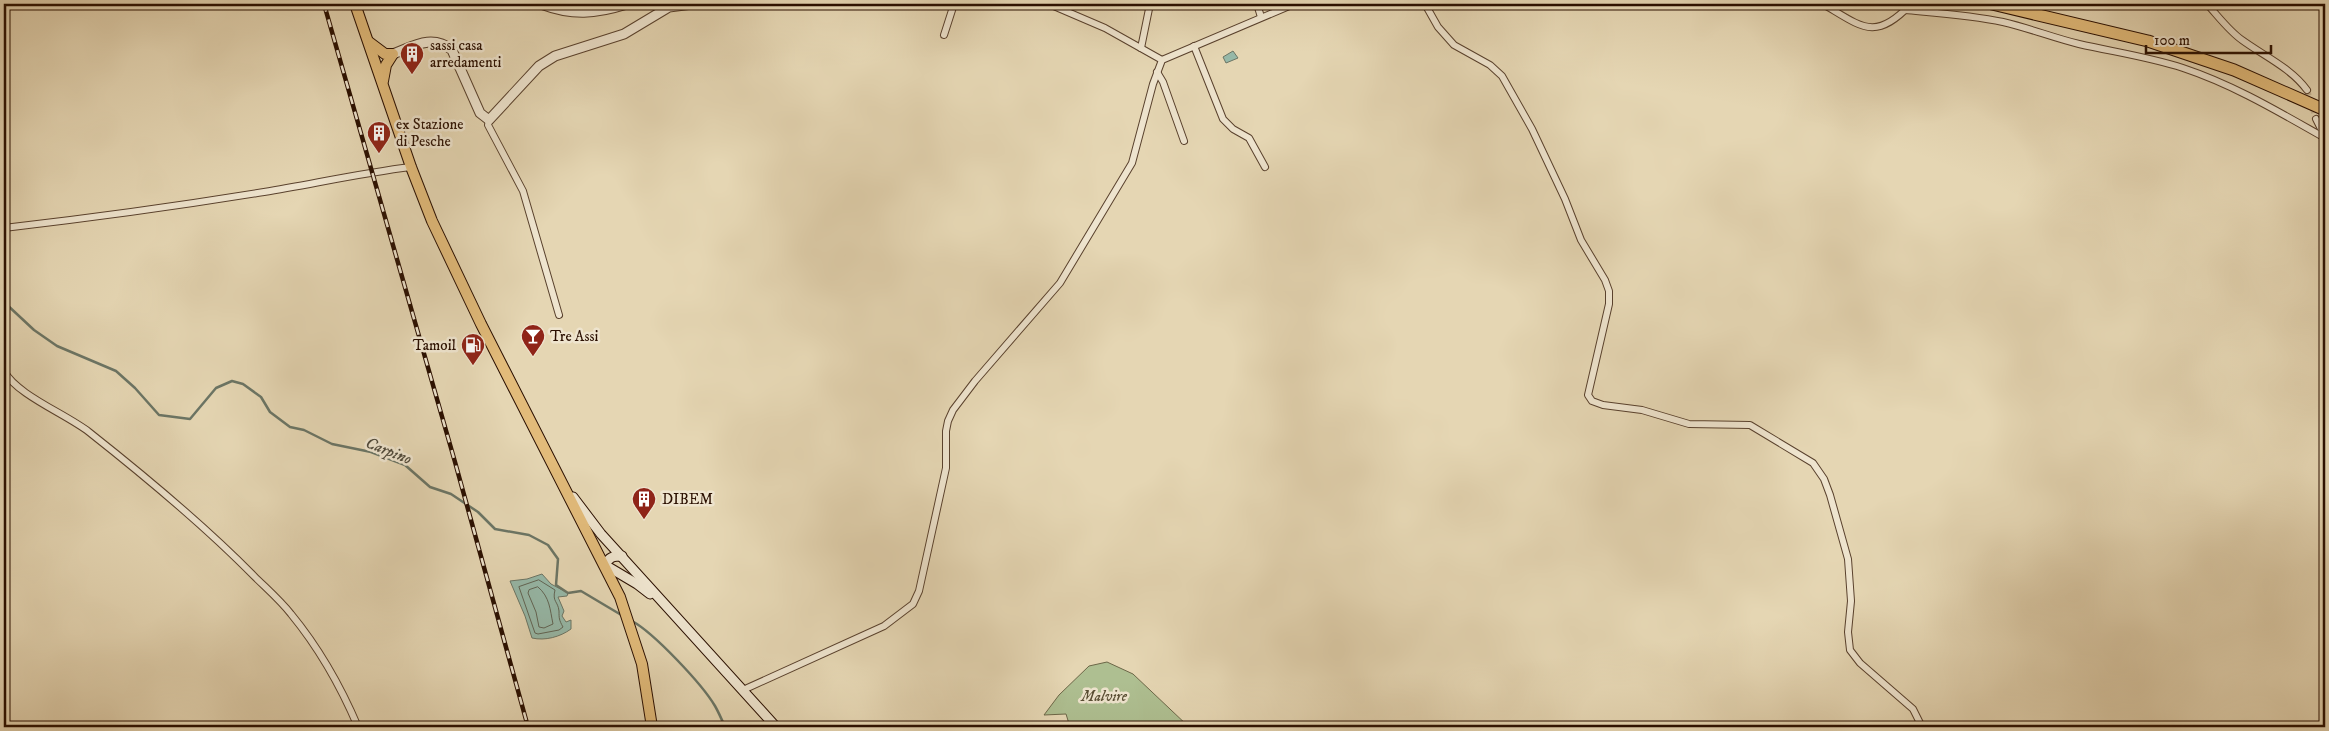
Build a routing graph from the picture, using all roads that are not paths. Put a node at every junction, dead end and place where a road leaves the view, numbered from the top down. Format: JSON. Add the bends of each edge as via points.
{"nodes":[{"id":1,"x":355,"y":4,"type":"edge"},
{"id":2,"x":540,"y":4,"type":"edge"},
{"id":3,"x":628,"y":4,"type":"edge"},
{"id":4,"x":692,"y":4,"type":"edge"},
{"id":5,"x":954,"y":4,"type":"edge"},
{"id":6,"x":1049,"y":4,"type":"edge"},
{"id":7,"x":1150,"y":4,"type":"edge"},
{"id":8,"x":1257,"y":4,"type":"edge"},
{"id":9,"x":1294,"y":4,"type":"edge"},
{"id":10,"x":1424,"y":4,"type":"edge"},
{"id":11,"x":1822,"y":4,"type":"edge"},
{"id":12,"x":1911,"y":4,"type":"edge"},
{"id":13,"x":1992,"y":4,"type":"edge"},
{"id":14,"x":2207,"y":4,"type":"edge"},
{"id":15,"x":1905,"y":10,"type":"junction"},
{"id":16,"x":1261,"y":17,"type":"junction"},
{"id":17,"x":944,"y":35,"type":"dead end"},
{"id":18,"x":368,"y":42,"type":"junction"},
{"id":19,"x":1194,"y":46,"type":"junction"},
{"id":20,"x":1140,"y":48,"type":"junction"},
{"id":21,"x":393,"y":54,"type":"junction"},
{"id":22,"x":1162,"y":60,"type":"junction"},
{"id":23,"x":1157,"y":72,"type":"junction"},
{"id":24,"x":382,"y":83,"type":"junction"},
{"id":25,"x":2307,"y":90,"type":"tunnel mouth"},
{"id":26,"x":2325,"y":110,"type":"edge"},
{"id":27,"x":2316,"y":119,"type":"tunnel mouth"},
{"id":28,"x":489,"y":120,"type":"junction"},
{"id":29,"x":2325,"y":138,"type":"edge"},
{"id":30,"x":1184,"y":141,"type":"dead end"},
{"id":31,"x":411,"y":167,"type":"junction"},
{"id":32,"x":1265,"y":167,"type":"dead end"},
{"id":33,"x":4,"y":228,"type":"edge"},
{"id":34,"x":559,"y":315,"type":"dead end"},
{"id":35,"x":4,"y":371,"type":"edge"},
{"id":36,"x":559,"y":476,"type":"junction"},
{"id":37,"x":622,"y":556,"type":"junction"},
{"id":38,"x":605,"y":565,"type":"junction"},
{"id":39,"x":637,"y":584,"type":"junction"},
{"id":40,"x":620,"y":597,"type":"junction"},
{"id":41,"x":663,"y":605,"type":"junction"},
{"id":42,"x":743,"y":690,"type":"junction"},
{"id":43,"x":358,"y":727,"type":"edge"},
{"id":44,"x":652,"y":727,"type":"edge"},
{"id":45,"x":776,"y":727,"type":"edge"},
{"id":46,"x":1922,"y":727,"type":"edge"}],
"edges":[{"from":1,"to":18,"type":"main road"},
{"from":2,"to":3,"type":"street","via":[[560,11],[601,12]]},
{"from":4,"to":28,"type":"street","via":[[669,8],[624,34],[555,56],[533,72]]},
{"from":5,"to":17,"type":"street"},
{"from":6,"to":20,"type":"street","via":[[1105,28]]},
{"from":7,"to":20,"type":"street"},
{"from":8,"to":16,"type":"street"},
{"from":9,"to":16,"type":"street"},
{"from":10,"to":46,"type":"street","via":[[1454,45],[1490,65],[1502,76],[1566,199],[1581,240],[1605,280],[1609,304],[1588,395],[1592,401],[1642,410],[1689,424],[1750,425],[1813,463],[1824,478],[1848,559],[1850,650],[1860,663],[1914,709]]},
{"from":11,"to":15,"type":"street","via":[[1862,25],[1878,28]]},
{"from":12,"to":15,"type":"street"},
{"from":13,"to":26,"type":"highway","via":[[2148,41],[2234,70]]},
{"from":14,"to":25,"type":"street","via":[[2240,39],[2285,69]]},
{"from":15,"to":29,"type":"street","via":[[2003,22],[2182,68],[2264,102]]},
{"from":16,"to":19,"type":"street"},
{"from":18,"to":21,"type":"main road","via":[[385,54]]},
{"from":18,"to":24,"type":"main road"},
{"from":19,"to":22,"type":"street"},
{"from":19,"to":32,"type":"street","via":[[1223,119],[1249,138]]},
{"from":20,"to":22,"type":"street"},
{"from":21,"to":24,"type":"main road","via":[[386,65]]},
{"from":21,"to":28,"type":"street","via":[[420,43],[443,42],[452,50],[480,113]]},
{"from":22,"to":23,"type":"street"},
{"from":23,"to":30,"type":"street"},
{"from":23,"to":42,"type":"street","via":[[1132,163],[1060,283],[975,381],[950,416],[946,431],[946,468],[918,591],[912,604],[884,626]]},
{"from":24,"to":31,"type":"main road"},
{"from":27,"to":29,"type":"street"},
{"from":28,"to":34,"type":"street","via":[[488,125],[523,191]]},
{"from":31,"to":33,"type":"street","via":[[157,209]]},
{"from":31,"to":36,"type":"main road","via":[[444,247]]},
{"from":35,"to":43,"type":"street","via":[[23,391],[94,436],[199,523],[291,613],[322,657],[346,698]]},
{"from":36,"to":37,"type":"street","via":[[586,517]]},
{"from":36,"to":38,"type":"main road"},
{"from":37,"to":38,"type":"street","via":[[608,559]]},
{"from":37,"to":41,"type":"street"},
{"from":38,"to":39,"type":"street"},
{"from":38,"to":40,"type":"main road"},
{"from":39,"to":40,"type":"street","via":[[622,587]]},
{"from":39,"to":41,"type":"street"},
{"from":40,"to":44,"type":"main road","via":[[642,664]]},
{"from":41,"to":42,"type":"street"},
{"from":42,"to":45,"type":"street"}]}
